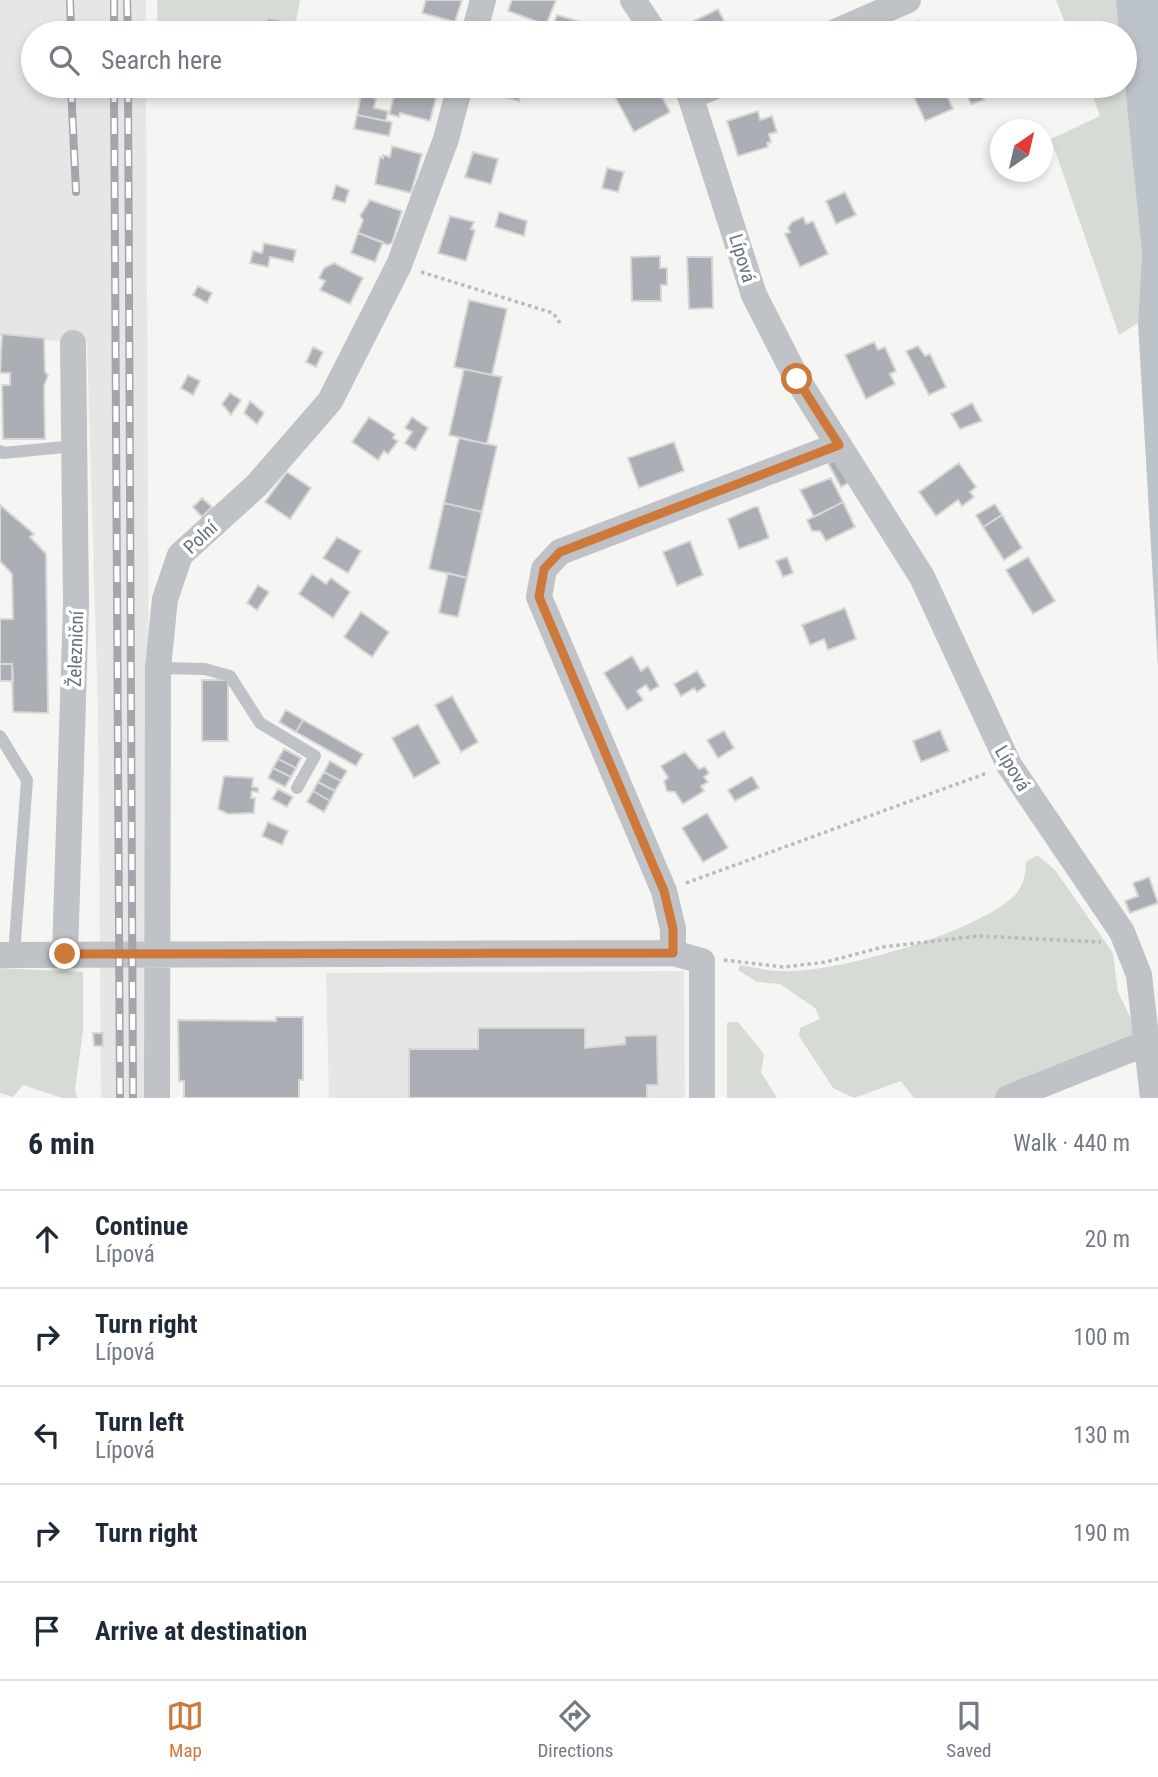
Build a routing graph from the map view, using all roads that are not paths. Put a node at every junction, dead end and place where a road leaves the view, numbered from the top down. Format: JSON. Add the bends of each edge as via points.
{"nodes":[{"id":1,"x":483,"y":0,"type":"edge"},
{"id":2,"x":633,"y":0,"type":"edge"},
{"id":3,"x":908,"y":0,"type":"edge"},
{"id":4,"x":477,"y":21,"type":"edge"},
{"id":5,"x":647,"y":21,"type":"edge"},
{"id":6,"x":860,"y":21,"type":"edge"},
{"id":7,"x":457,"y":98,"type":"edge"},
{"id":8,"x":700,"y":98,"type":"edge"},
{"id":9,"x":73,"y":344,"type":"dead end"},
{"id":10,"x":839,"y":445,"type":"junction"},
{"id":11,"x":74,"y":446,"type":"junction"},
{"id":12,"x":0,"y":451,"type":"edge"},
{"id":13,"x":158,"y":668,"type":"junction"},
{"id":14,"x":0,"y":736,"type":"edge"},
{"id":15,"x":297,"y":788,"type":"dead end"},
{"id":16,"x":673,"y":953,"type":"junction"},
{"id":17,"x":7,"y":954,"type":"edge"},
{"id":18,"x":65,"y":954,"type":"junction"},
{"id":19,"x":155,"y":954,"type":"junction"},
{"id":20,"x":1147,"y":1043,"type":"junction"},
{"id":21,"x":157,"y":1098,"type":"edge"},
{"id":22,"x":702,"y":1098,"type":"edge"},
{"id":23,"x":1008,"y":1098,"type":"edge"},
{"id":24,"x":1153,"y":1098,"type":"edge"}],
"edges":[{"from":1,"to":4,"type":"street"},
{"from":2,"to":5,"type":"street"},
{"from":3,"to":6,"type":"street"},
{"from":7,"to":13,"type":"street","name":"Polní","via":[[399,265],[330,401],[257,485],[180,555],[165,599]]},
{"from":8,"to":10,"type":"street","name":"Lípová","via":[[754,295],[797,379]]},
{"from":9,"to":11,"type":"street","name":"Železniční"},
{"from":10,"to":16,"type":"street","via":[[560,552],[544,569],[539,597],[664,891]]},
{"from":10,"to":20,"type":"street","name":"Lípová","via":[[922,577],[1009,765],[1122,932],[1139,975]]},
{"from":11,"to":12,"type":"lane"},
{"from":11,"to":18,"type":"street","name":"Železniční","via":[[76,604]]},
{"from":13,"to":15,"type":"lane","via":[[205,669],[230,676],[260,723],[315,756]]},
{"from":13,"to":19,"type":"street","name":"Polní"},
{"from":14,"to":17,"type":"lane","via":[[27,780]]},
{"from":16,"to":19,"type":"street"},
{"from":16,"to":22,"type":"street","via":[[702,961]]},
{"from":17,"to":18,"type":"street"},
{"from":18,"to":19,"type":"street"},
{"from":19,"to":21,"type":"street","name":"Polní"},
{"from":20,"to":23,"type":"street"},
{"from":20,"to":24,"type":"street","name":"Lípová"}]}
